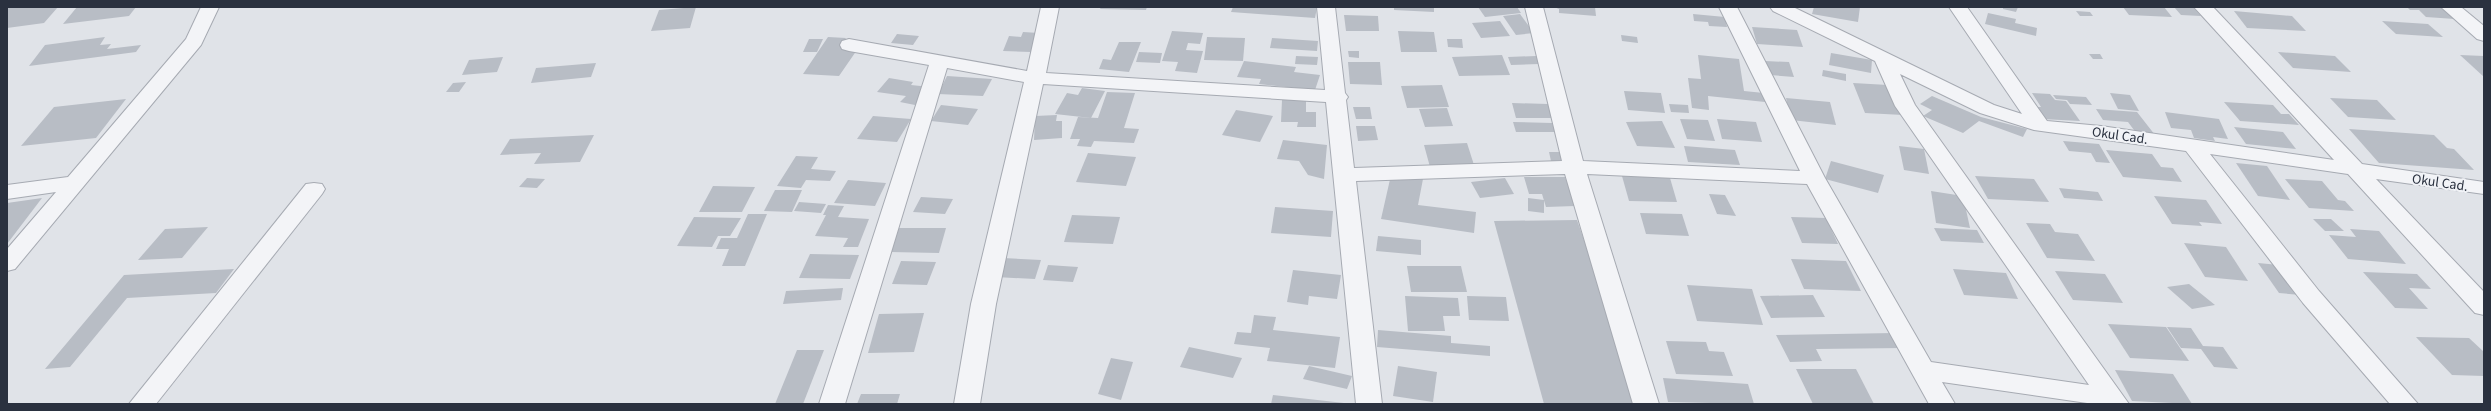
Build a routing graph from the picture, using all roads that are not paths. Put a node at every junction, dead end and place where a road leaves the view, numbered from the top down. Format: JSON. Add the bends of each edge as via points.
{"nodes":[{"id":1,"x":210,"y":7,"type":"edge"},
{"id":2,"x":1050,"y":7,"type":"edge"},
{"id":3,"x":1326,"y":7,"type":"edge"},
{"id":4,"x":1534,"y":7,"type":"edge"},
{"id":5,"x":1728,"y":7,"type":"edge"},
{"id":6,"x":1779,"y":7,"type":"edge"},
{"id":7,"x":1958,"y":7,"type":"edge"},
{"id":8,"x":2202,"y":7,"type":"edge"},
{"id":9,"x":2450,"y":7,"type":"edge"},
{"id":10,"x":2484,"y":35,"type":"edge"},
{"id":11,"x":849,"y":45,"type":"dead end"},
{"id":12,"x":1884,"y":60,"type":"junction"},
{"id":13,"x":940,"y":61,"type":"junction"},
{"id":14,"x":1036,"y":78,"type":"junction"},
{"id":15,"x":1338,"y":97,"type":"junction"},
{"id":16,"x":2041,"y":126,"type":"junction"},
{"id":17,"x":2193,"y":146,"type":"junction"},
{"id":18,"x":1574,"y":167,"type":"junction"},
{"id":19,"x":2353,"y":169,"type":"junction"},
{"id":20,"x":1345,"y":174,"type":"junction"},
{"id":21,"x":1814,"y":178,"type":"junction"},
{"id":22,"x":75,"y":183,"type":"junction"},
{"id":23,"x":2484,"y":188,"type":"edge"},
{"id":24,"x":314,"y":189,"type":"dead end"},
{"id":25,"x":7,"y":192,"type":"edge"},
{"id":26,"x":7,"y":264,"type":"edge"},
{"id":27,"x":2484,"y":307,"type":"edge"},
{"id":28,"x":1922,"y":370,"type":"junction"},
{"id":29,"x":2113,"y":400,"type":"edge"},
{"id":30,"x":142,"y":404,"type":"edge"},
{"id":31,"x":832,"y":404,"type":"edge"},
{"id":32,"x":967,"y":404,"type":"edge"},
{"id":33,"x":1369,"y":404,"type":"edge"},
{"id":34,"x":1646,"y":404,"type":"edge"},
{"id":35,"x":1942,"y":404,"type":"edge"},
{"id":36,"x":2405,"y":404,"type":"edge"}],
"edges":[{"from":1,"to":22,"type":"street","via":[[194,42]]},
{"from":2,"to":14,"type":"street"},
{"from":3,"to":15,"type":"street"},
{"from":4,"to":18,"type":"street"},
{"from":5,"to":21,"type":"street"},
{"from":6,"to":12,"type":"street","name":"Okul Cad."},
{"from":7,"to":16,"type":"street"},
{"from":8,"to":19,"type":"street"},
{"from":9,"to":10,"type":"street"},
{"from":11,"to":13,"type":"street"},
{"from":12,"to":16,"type":"street","name":"Okul Cad.","via":[[1987,109]]},
{"from":12,"to":29,"type":"street","via":[[1905,106]]},
{"from":13,"to":14,"type":"street"},
{"from":13,"to":31,"type":"street"},
{"from":14,"to":15,"type":"street"},
{"from":14,"to":32,"type":"street","via":[[972,362]]},
{"from":15,"to":20,"type":"street"},
{"from":16,"to":17,"type":"street","name":"Okul Cad."},
{"from":17,"to":19,"type":"street","name":"Okul Cad."},
{"from":17,"to":36,"type":"street","via":[[2311,296]]},
{"from":18,"to":20,"type":"street"},
{"from":18,"to":21,"type":"street"},
{"from":18,"to":34,"type":"street"},
{"from":19,"to":23,"type":"street","name":"Okul Cad."},
{"from":19,"to":27,"type":"street"},
{"from":20,"to":33,"type":"street"},
{"from":21,"to":28,"type":"street"},
{"from":22,"to":25,"type":"street"},
{"from":22,"to":26,"type":"street"},
{"from":24,"to":30,"type":"street"},
{"from":28,"to":29,"type":"street"},
{"from":28,"to":35,"type":"street"}]}
